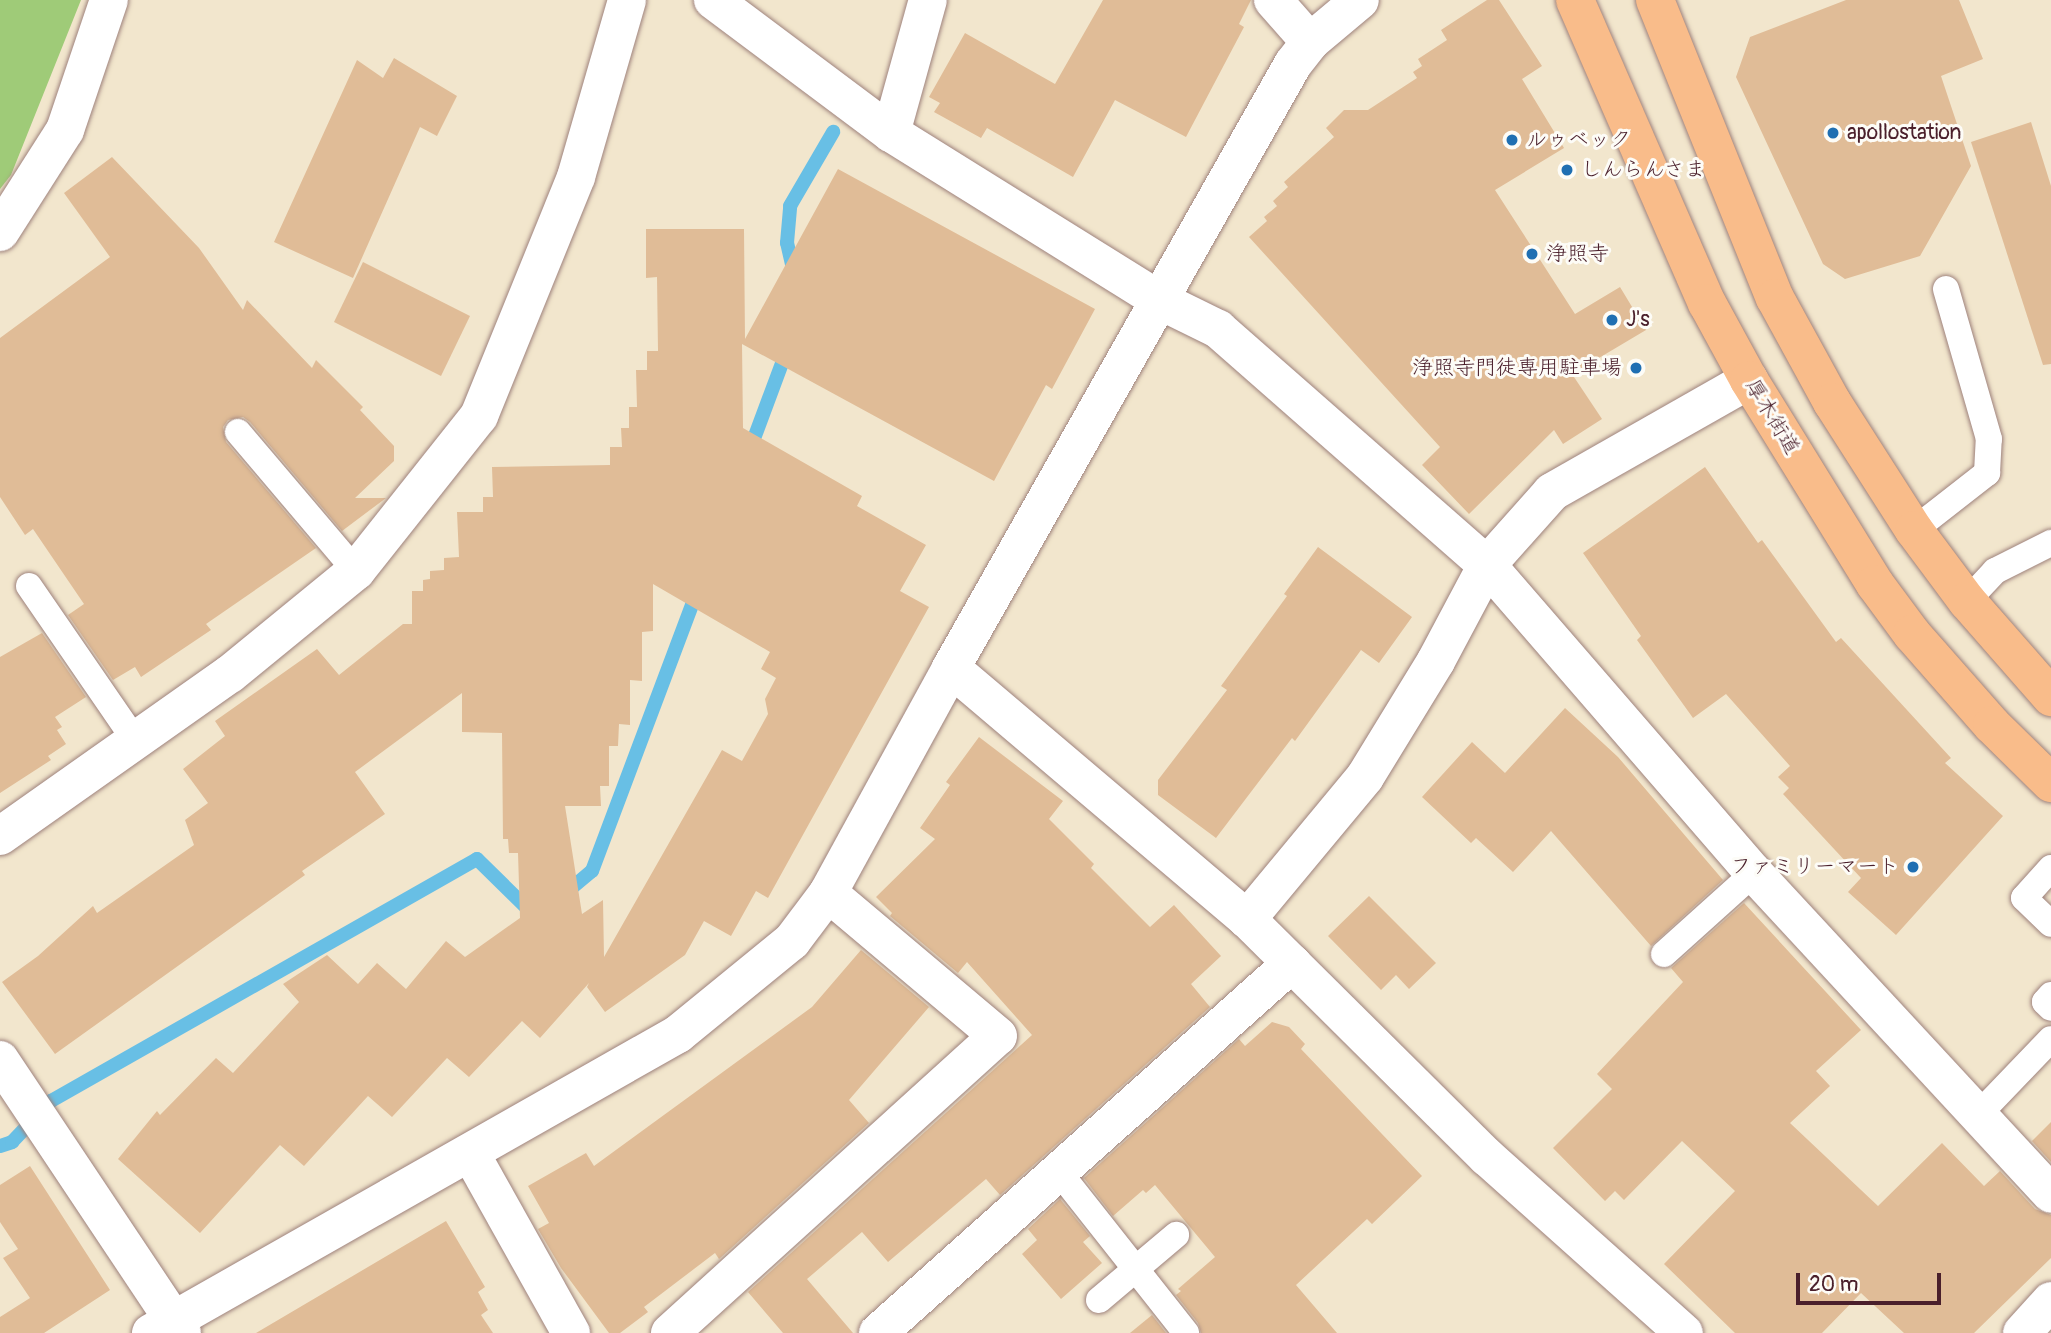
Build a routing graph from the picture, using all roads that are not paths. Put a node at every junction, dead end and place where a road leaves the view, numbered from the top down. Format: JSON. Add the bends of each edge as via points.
{"nodes":[{"id":1,"x":109,"y":0,"type":"edge"},
{"id":2,"x":627,"y":0,"type":"edge"},
{"id":3,"x":713,"y":0,"type":"edge"},
{"id":4,"x":928,"y":0,"type":"edge"},
{"id":5,"x":1273,"y":0,"type":"edge"},
{"id":6,"x":1360,"y":0,"type":"edge"},
{"id":7,"x":1575,"y":0,"type":"edge"},
{"id":8,"x":1655,"y":0,"type":"edge"},
{"id":9,"x":1310,"y":42,"type":"junction"},
{"id":10,"x":891,"y":133,"type":"junction"},
{"id":11,"x":0,"y":232,"type":"edge"},
{"id":12,"x":1946,"y":289,"type":"dead end"},
{"id":13,"x":1161,"y":301,"type":"junction"},
{"id":14,"x":1749,"y":380,"type":"junction"},
{"id":15,"x":238,"y":432,"type":"dead end"},
{"id":16,"x":1914,"y":530,"type":"junction"},
{"id":17,"x":2051,"y":542,"type":"edge"},
{"id":18,"x":1487,"y":565,"type":"junction"},
{"id":19,"x":356,"y":571,"type":"junction"},
{"id":20,"x":29,"y":586,"type":"dead end"},
{"id":21,"x":1967,"y":601,"type":"junction"},
{"id":22,"x":951,"y":668,"type":"junction"},
{"id":23,"x":2051,"y":697,"type":"edge"},
{"id":24,"x":135,"y":740,"type":"junction"},
{"id":25,"x":2051,"y":783,"type":"edge"},
{"id":26,"x":0,"y":836,"type":"edge"},
{"id":27,"x":2051,"y":868,"type":"edge"},
{"id":28,"x":1754,"y":873,"type":"junction"},
{"id":29,"x":828,"y":893,"type":"junction"},
{"id":30,"x":1247,"y":919,"type":"junction"},
{"id":31,"x":2051,"y":924,"type":"edge"},
{"id":32,"x":1664,"y":954,"type":"dead end"},
{"id":33,"x":1292,"y":963,"type":"junction"},
{"id":34,"x":2051,"y":995,"type":"edge"},
{"id":35,"x":2051,"y":1008,"type":"edge"},
{"id":36,"x":2051,"y":1040,"type":"edge"},
{"id":37,"x":0,"y":1060,"type":"edge"},
{"id":38,"x":1978,"y":1115,"type":"junction"},
{"id":39,"x":471,"y":1154,"type":"junction"},
{"id":40,"x":1059,"y":1172,"type":"junction"},
{"id":41,"x":2051,"y":1194,"type":"edge"},
{"id":42,"x":1177,"y":1235,"type":"dead end"},
{"id":43,"x":1135,"y":1268,"type":"junction"},
{"id":44,"x":1099,"y":1300,"type":"dead end"},
{"id":45,"x":2051,"y":1301,"type":"edge"},
{"id":46,"x":169,"y":1329,"type":"edge"},
{"id":47,"x":1674,"y":1330,"type":"edge"},
{"id":48,"x":570,"y":1333,"type":"edge"},
{"id":49,"x":670,"y":1333,"type":"edge"},
{"id":50,"x":878,"y":1333,"type":"edge"},
{"id":51,"x":1186,"y":1333,"type":"edge"},
{"id":52,"x":2022,"y":1333,"type":"edge"}],
"edges":[{"from":1,"to":11,"type":"street","via":[[65,130]]},
{"from":2,"to":19,"type":"street","via":[[576,177],[480,416]]},
{"from":3,"to":10,"type":"street"},
{"from":4,"to":10,"type":"street"},
{"from":5,"to":9,"type":"street"},
{"from":6,"to":9,"type":"street"},
{"from":7,"to":14,"type":"highway","name":"厚木街道","via":[[1707,303]]},
{"from":8,"to":16,"type":"highway","via":[[1775,298],[1832,401]]},
{"from":9,"to":13,"type":"street","via":[[1293,64]]},
{"from":10,"to":13,"type":"street"},
{"from":12,"to":16,"type":"lane","via":[[1989,439],[1987,473]]},
{"from":13,"to":18,"type":"street","via":[[1219,329]]},
{"from":13,"to":22,"type":"street"},
{"from":14,"to":18,"type":"street","via":[[1552,492]]},
{"from":14,"to":25,"type":"highway","name":"厚木街道","via":[[1875,584],[1912,634],[1992,725]]},
{"from":15,"to":19,"type":"lane"},
{"from":16,"to":21,"type":"highway"},
{"from":17,"to":21,"type":"lane","via":[[1995,571]]},
{"from":18,"to":28,"type":"street"},
{"from":18,"to":30,"type":"street","via":[[1436,661],[1365,777]]},
{"from":19,"to":24,"type":"street","via":[[230,674]]},
{"from":20,"to":24,"type":"lane"},
{"from":21,"to":23,"type":"highway"},
{"from":22,"to":29,"type":"street"},
{"from":22,"to":30,"type":"street"},
{"from":24,"to":26,"type":"street"},
{"from":27,"to":31,"type":"lane","via":[[2024,898]]},
{"from":28,"to":32,"type":"lane"},
{"from":28,"to":38,"type":"street"},
{"from":29,"to":39,"type":"street","via":[[792,941],[678,1034]]},
{"from":29,"to":49,"type":"street","via":[[998,1036]]},
{"from":30,"to":33,"type":"street"},
{"from":33,"to":40,"type":"street"},
{"from":33,"to":47,"type":"street","via":[[1487,1157]]},
{"from":34,"to":35,"type":"lane","via":[[2045,1002]]},
{"from":36,"to":38,"type":"lane"},
{"from":37,"to":46,"type":"street"},
{"from":38,"to":41,"type":"street"},
{"from":39,"to":46,"type":"street"},
{"from":39,"to":48,"type":"street"},
{"from":40,"to":43,"type":"lane"},
{"from":40,"to":50,"type":"street"},
{"from":42,"to":43,"type":"lane"},
{"from":43,"to":44,"type":"lane"},
{"from":43,"to":51,"type":"lane"},
{"from":45,"to":52,"type":"street"}]}
